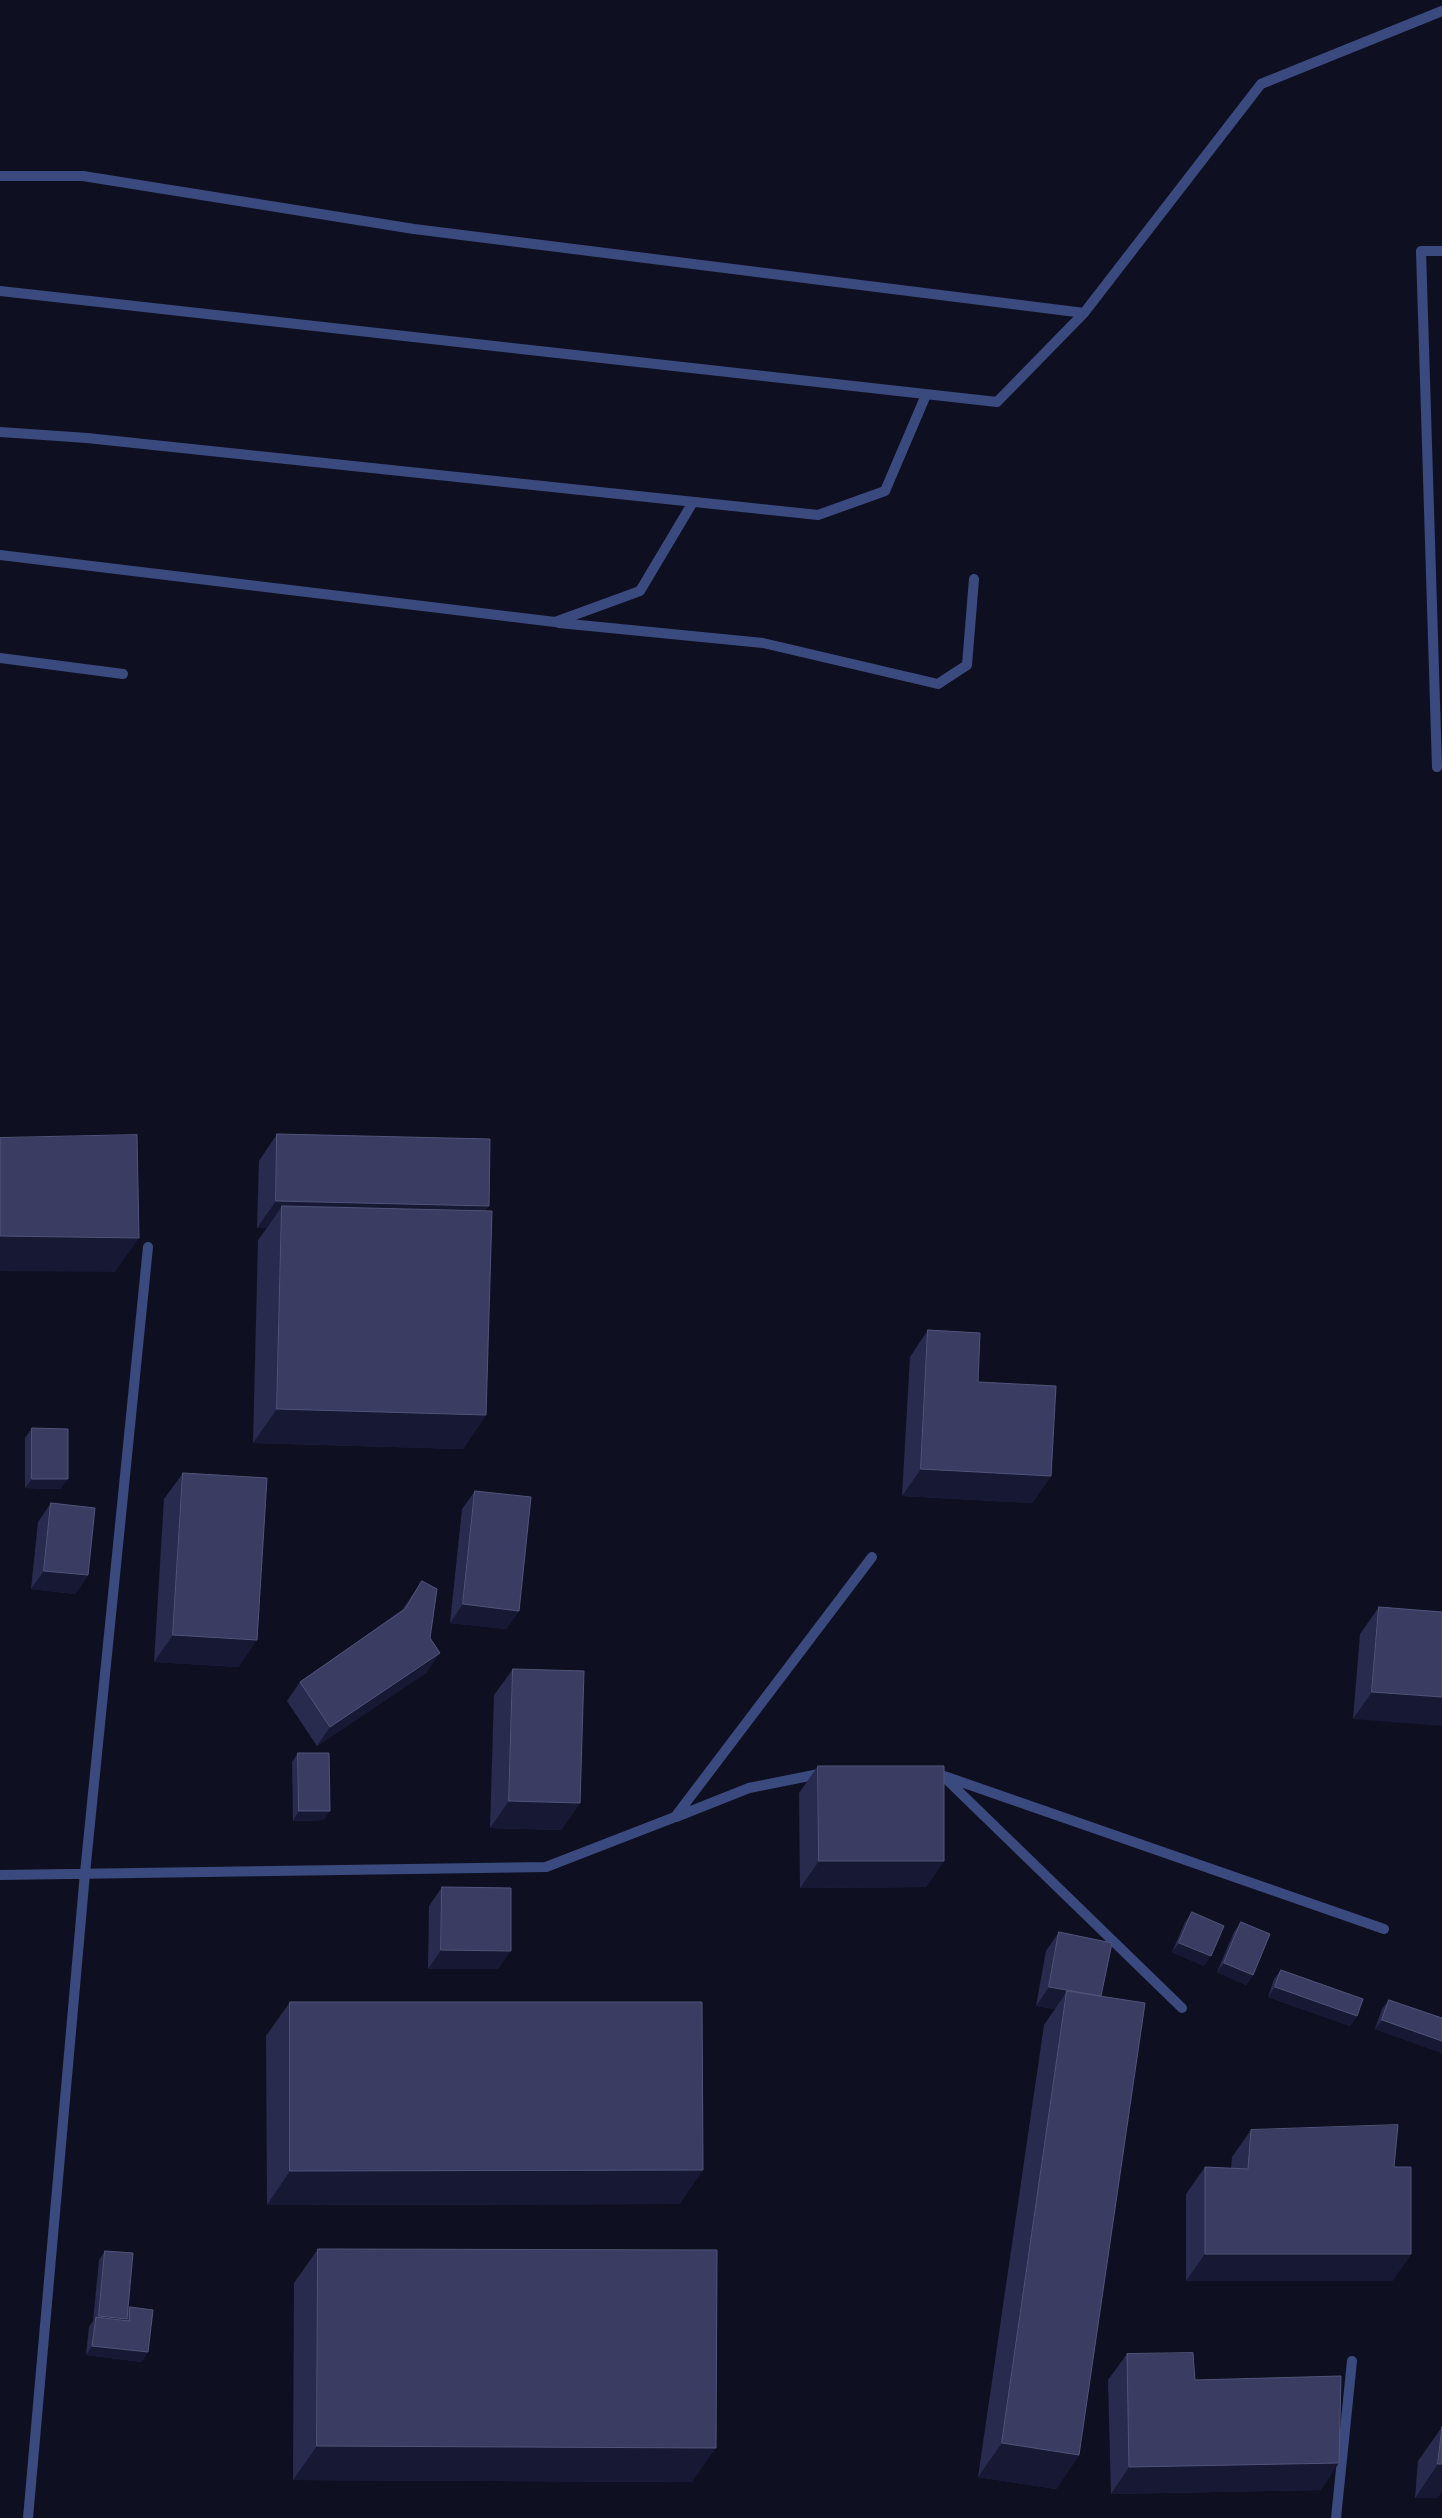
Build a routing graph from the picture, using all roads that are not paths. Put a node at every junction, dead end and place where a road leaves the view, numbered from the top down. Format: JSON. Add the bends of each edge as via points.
{"nodes":[{"id":1,"x":1442,"y":12,"type":"edge"},
{"id":2,"x":0,"y":176,"type":"edge"},
{"id":3,"x":1442,"y":251,"type":"edge"},
{"id":4,"x":0,"y":291,"type":"edge"},
{"id":5,"x":1084,"y":313,"type":"junction"},
{"id":6,"x":926,"y":395,"type":"junction"},
{"id":7,"x":0,"y":432,"type":"edge"},
{"id":8,"x":693,"y":502,"type":"junction"},
{"id":9,"x":0,"y":555,"type":"edge"},
{"id":10,"x":974,"y":579,"type":"dead end"},
{"id":11,"x":555,"y":622,"type":"junction"},
{"id":12,"x":0,"y":658,"type":"edge"},
{"id":13,"x":123,"y":674,"type":"dead end"},
{"id":14,"x":1437,"y":767,"type":"dead end"},
{"id":15,"x":148,"y":1247,"type":"dead end"},
{"id":16,"x":872,"y":1558,"type":"dead end"},
{"id":17,"x":834,"y":1773,"type":"edge"},
{"id":18,"x":922,"y":1774,"type":"edge"},
{"id":19,"x":941,"y":1774,"type":"junction"},
{"id":20,"x":675,"y":1817,"type":"junction"},
{"id":21,"x":85,"y":1873,"type":"junction"},
{"id":22,"x":0,"y":1875,"type":"edge"},
{"id":23,"x":1384,"y":1929,"type":"dead end"},
{"id":24,"x":1182,"y":2008,"type":"dead end"},
{"id":25,"x":1352,"y":2361,"type":"dead end"},
{"id":26,"x":28,"y":2518,"type":"edge"},
{"id":27,"x":1336,"y":2518,"type":"edge"}],
"edges":[{"from":1,"to":5,"type":"lane","via":[[1260,84]]},
{"from":2,"to":5,"type":"lane","via":[[83,176],[414,229]]},
{"from":3,"to":14,"type":"lane","via":[[1421,251]]},
{"from":4,"to":6,"type":"lane"},
{"from":5,"to":6,"type":"lane","via":[[998,402]]},
{"from":6,"to":8,"type":"lane","via":[[885,491],[818,515]]},
{"from":7,"to":8,"type":"lane","via":[[88,438]]},
{"from":8,"to":11,"type":"lane","via":[[640,591]]},
{"from":9,"to":11,"type":"lane"},
{"from":10,"to":11,"type":"lane","via":[[967,665],[938,684],[763,643]]},
{"from":12,"to":13,"type":"lane"},
{"from":15,"to":21,"type":"lane"},
{"from":16,"to":20,"type":"lane"},
{"from":17,"to":20,"type":"lane","via":[[749,1788]]},
{"from":18,"to":19,"type":"lane"},
{"from":19,"to":23,"type":"lane"},
{"from":19,"to":24,"type":"lane"},
{"from":20,"to":21,"type":"lane","via":[[546,1867]]},
{"from":21,"to":22,"type":"lane"},
{"from":21,"to":26,"type":"lane"},
{"from":25,"to":27,"type":"lane"}]}
